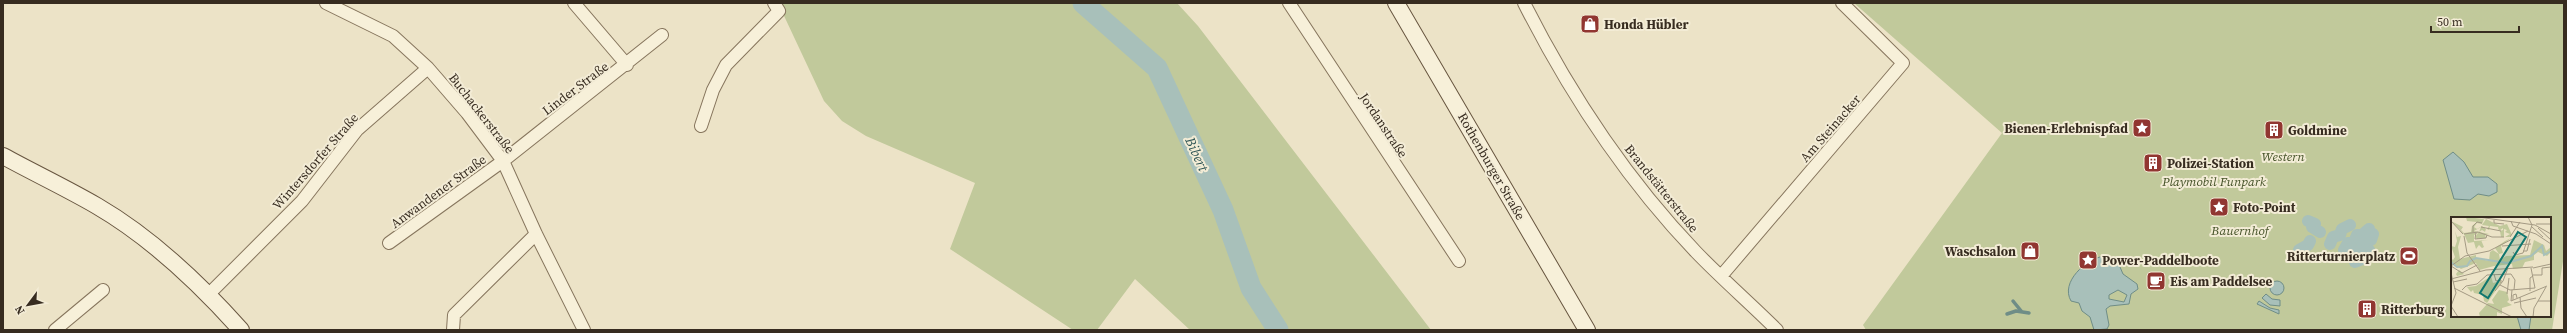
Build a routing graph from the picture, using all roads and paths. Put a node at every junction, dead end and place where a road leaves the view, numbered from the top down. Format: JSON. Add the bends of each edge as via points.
{"nodes":[{"id":1,"x":326,"y":3,"type":"edge"},
{"id":2,"x":574,"y":3,"type":"edge"},
{"id":3,"x":774,"y":3,"type":"edge"},
{"id":4,"x":1289,"y":3,"type":"edge"},
{"id":5,"x":1396,"y":3,"type":"edge"},
{"id":6,"x":1524,"y":3,"type":"edge"},
{"id":7,"x":1842,"y":3,"type":"edge"},
{"id":8,"x":662,"y":35,"type":"dead end"},
{"id":9,"x":627,"y":65,"type":"junction"},
{"id":10,"x":428,"y":68,"type":"junction"},
{"id":11,"x":701,"y":126,"type":"dead end"},
{"id":12,"x":3,"y":156,"type":"edge"},
{"id":13,"x":503,"y":161,"type":"junction"},
{"id":14,"x":536,"y":234,"type":"junction"},
{"id":15,"x":389,"y":243,"type":"dead end"},
{"id":16,"x":1459,"y":261,"type":"dead end"},
{"id":17,"x":1722,"y":275,"type":"junction"},
{"id":18,"x":103,"y":290,"type":"dead end"},
{"id":19,"x":209,"y":294,"type":"junction"},
{"id":20,"x":55,"y":330,"type":"edge"},
{"id":21,"x":241,"y":330,"type":"edge"},
{"id":22,"x":453,"y":330,"type":"edge"},
{"id":23,"x":584,"y":330,"type":"edge"},
{"id":24,"x":1587,"y":330,"type":"edge"},
{"id":25,"x":1777,"y":330,"type":"edge"}],
"edges":[{"from":1,"to":10,"type":"street","name":"Buchackerstraße","via":[[393,36]]},
{"from":2,"to":9,"type":"street"},
{"from":3,"to":11,"type":"street","via":[[779,11],[726,64],[712,90]]},
{"from":4,"to":16,"type":"street","name":"Jordanstraße"},
{"from":5,"to":24,"type":"main road","name":"Rothenburger Straße"},
{"from":6,"to":17,"type":"street","name":"Brandstätterstraße","via":[[1550,55],[1631,175],[1696,252]]},
{"from":7,"to":17,"type":"street","name":"Am Steinacker","via":[[1903,64]]},
{"from":8,"to":9,"type":"street","name":"Linder Straße"},
{"from":9,"to":13,"type":"street","name":"Linder Straße"},
{"from":10,"to":13,"type":"street","name":"Buchackerstraße"},
{"from":10,"to":19,"type":"street","name":"Wintersdorfer Straße","via":[[357,130],[302,201]]},
{"from":12,"to":19,"type":"main road","via":[[98,206],[154,245]]},
{"from":13,"to":14,"type":"street","name":"Buchackerstraße"},
{"from":13,"to":15,"type":"street","name":"Anwandener Straße"},
{"from":14,"to":22,"type":"street","via":[[454,315]]},
{"from":14,"to":23,"type":"street","name":"Buchackerstraße"},
{"from":17,"to":25,"type":"street","name":"Brandstätterstraße"},
{"from":18,"to":20,"type":"street"},
{"from":19,"to":21,"type":"main road"}]}
